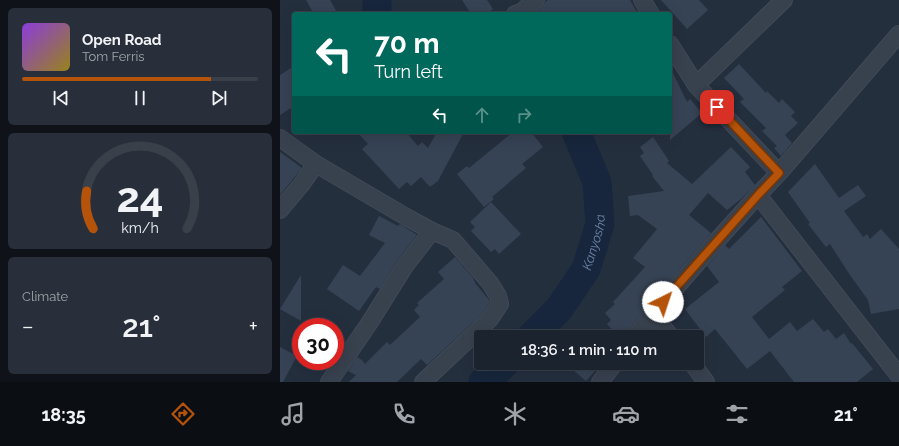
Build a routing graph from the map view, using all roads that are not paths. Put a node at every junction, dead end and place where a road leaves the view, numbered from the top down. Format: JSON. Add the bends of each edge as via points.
{"nodes":[{"id":1,"x":536,"y":0,"type":"edge"},
{"id":2,"x":642,"y":0,"type":"edge"},
{"id":3,"x":784,"y":0,"type":"edge"},
{"id":4,"x":521,"y":12,"type":"edge"},
{"id":5,"x":650,"y":12,"type":"edge"},
{"id":6,"x":897,"y":43,"type":"edge"},
{"id":7,"x":672,"y":47,"type":"edge"},
{"id":8,"x":696,"y":85,"type":"junction"},
{"id":9,"x":280,"y":138,"type":"edge"},
{"id":10,"x":316,"y":164,"type":"junction"},
{"id":11,"x":779,"y":173,"type":"junction"},
{"id":12,"x":758,"y":195,"type":"junction"},
{"id":13,"x":280,"y":210,"type":"edge"},
{"id":14,"x":432,"y":231,"type":"junction"},
{"id":15,"x":653,"y":314,"type":"junction"},
{"id":16,"x":640,"y":330,"type":"edge"},
{"id":17,"x":666,"y":330,"type":"edge"},
{"id":18,"x":609,"y":370,"type":"edge"},
{"id":19,"x":697,"y":370,"type":"edge"},
{"id":20,"x":899,"y":376,"type":"edge"},
{"id":21,"x":329,"y":382,"type":"edge"},
{"id":22,"x":423,"y":382,"type":"edge"},
{"id":23,"x":600,"y":382,"type":"edge"},
{"id":24,"x":706,"y":382,"type":"edge"}],
"edges":[{"from":1,"to":4,"type":"street"},
{"from":2,"to":5,"type":"street"},
{"from":3,"to":8,"type":"street"},
{"from":6,"to":11,"type":"street"},
{"from":7,"to":8,"type":"street"},
{"from":8,"to":11,"type":"street"},
{"from":9,"to":10,"type":"street"},
{"from":10,"to":13,"type":"street"},
{"from":10,"to":14,"type":"street"},
{"from":11,"to":12,"type":"street"},
{"from":12,"to":15,"type":"street"},
{"from":12,"to":20,"type":"street"},
{"from":14,"to":21,"type":"street","via":[[405,266]]},
{"from":14,"to":22,"type":"street","via":[[453,240],[490,283],[500,304],[490,319]]},
{"from":15,"to":16,"type":"street"},
{"from":15,"to":17,"type":"street"},
{"from":18,"to":23,"type":"street"},
{"from":19,"to":24,"type":"street"}]}
